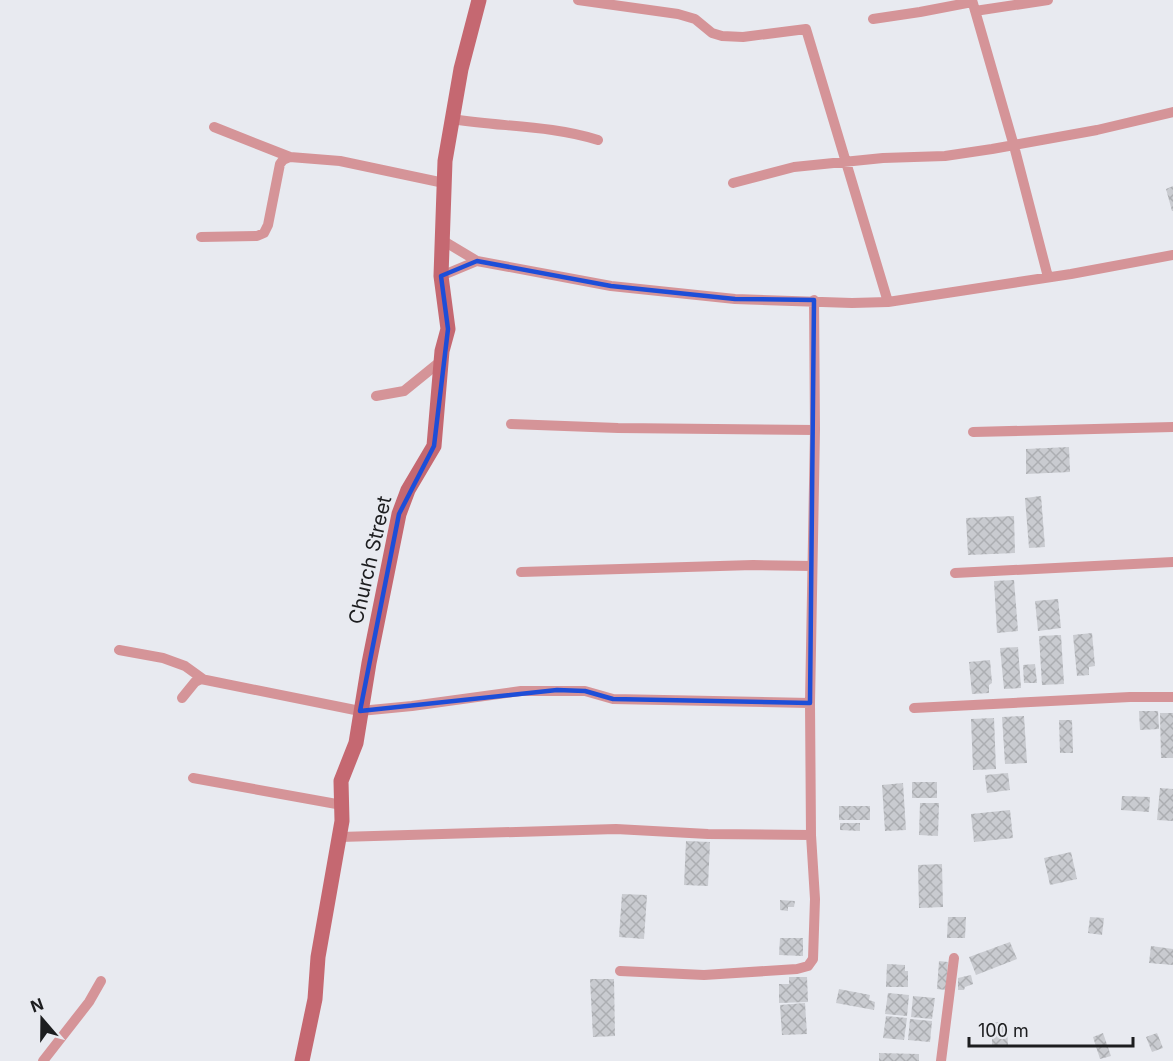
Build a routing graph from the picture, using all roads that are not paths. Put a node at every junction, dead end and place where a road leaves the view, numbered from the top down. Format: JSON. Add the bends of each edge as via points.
{"nodes":[{"id":1,"x":479,"y":0,"type":"edge"},
{"id":2,"x":578,"y":0,"type":"edge"},
{"id":3,"x":1048,"y":0,"type":"edge"},
{"id":4,"x":973,"y":4,"type":"edge"},
{"id":5,"x":873,"y":19,"type":"dead end"},
{"id":6,"x":1173,"y":112,"type":"edge"},
{"id":7,"x":452,"y":119,"type":"junction"},
{"id":8,"x":214,"y":127,"type":"dead end"},
{"id":9,"x":598,"y":140,"type":"dead end"},
{"id":10,"x":1014,"y":146,"type":"junction"},
{"id":11,"x":290,"y":157,"type":"junction"},
{"id":12,"x":846,"y":162,"type":"junction"},
{"id":13,"x":444,"y":183,"type":"junction"},
{"id":14,"x":733,"y":183,"type":"dead end"},
{"id":15,"x":201,"y":237,"type":"dead end"},
{"id":16,"x":442,"y":240,"type":"junction"},
{"id":17,"x":1173,"y":255,"type":"edge"},
{"id":18,"x":477,"y":261,"type":"junction"},
{"id":19,"x":441,"y":276,"type":"junction"},
{"id":20,"x":1048,"y":277,"type":"junction"},
{"id":21,"x":814,"y":300,"type":"junction"},
{"id":22,"x":888,"y":302,"type":"junction"},
{"id":23,"x":441,"y":361,"type":"junction"},
{"id":24,"x":376,"y":396,"type":"dead end"},
{"id":25,"x":511,"y":424,"type":"dead end"},
{"id":26,"x":1173,"y":427,"type":"edge"},
{"id":27,"x":815,"y":430,"type":"junction"},
{"id":28,"x":973,"y":432,"type":"dead end"},
{"id":29,"x":1173,"y":562,"type":"edge"},
{"id":30,"x":812,"y":566,"type":"junction"},
{"id":31,"x":522,"y":572,"type":"dead end"},
{"id":32,"x":955,"y":573,"type":"dead end"},
{"id":33,"x":119,"y":650,"type":"dead end"},
{"id":34,"x":203,"y":679,"type":"junction"},
{"id":35,"x":1173,"y":697,"type":"edge"},
{"id":36,"x":182,"y":698,"type":"dead end"},
{"id":37,"x":810,"y":703,"type":"junction"},
{"id":38,"x":914,"y":708,"type":"dead end"},
{"id":39,"x":360,"y":711,"type":"junction"},
{"id":40,"x":193,"y":778,"type":"dead end"},
{"id":41,"x":342,"y":805,"type":"junction"},
{"id":42,"x":812,"y":835,"type":"junction"},
{"id":43,"x":340,"y":837,"type":"junction"},
{"id":44,"x":954,"y":958,"type":"dead end"},
{"id":45,"x":620,"y":971,"type":"dead end"},
{"id":46,"x":101,"y":981,"type":"dead end"},
{"id":47,"x":43,"y":1061,"type":"edge"},
{"id":48,"x":303,"y":1061,"type":"edge"},
{"id":49,"x":941,"y":1061,"type":"edge"}],
"edges":[{"from":1,"to":7,"type":"street","name":"Church Street","via":[[460,69]]},
{"from":2,"to":12,"type":"street","via":[[678,14],[695,19],[722,36],[806,29]]},
{"from":3,"to":4,"type":"street"},
{"from":4,"to":5,"type":"street"},
{"from":4,"to":10,"type":"street"},
{"from":6,"to":10,"type":"street"},
{"from":7,"to":9,"type":"street","via":[[552,129]]},
{"from":7,"to":13,"type":"street","name":"Church Street"},
{"from":8,"to":11,"type":"street"},
{"from":10,"to":12,"type":"street","via":[[945,156]]},
{"from":10,"to":20,"type":"street"},
{"from":11,"to":13,"type":"street","via":[[340,161]]},
{"from":11,"to":15,"type":"street","via":[[280,164],[264,233]]},
{"from":12,"to":14,"type":"street","via":[[794,167]]},
{"from":12,"to":22,"type":"street"},
{"from":13,"to":16,"type":"street","name":"Church Street"},
{"from":16,"to":18,"type":"street"},
{"from":16,"to":19,"type":"street","name":"Church Street"},
{"from":17,"to":20,"type":"street"},
{"from":18,"to":19,"type":"street"},
{"from":18,"to":21,"type":"street","via":[[611,286],[735,299]]},
{"from":19,"to":23,"type":"street","name":"Church Street","via":[[448,329]]},
{"from":20,"to":22,"type":"street"},
{"from":21,"to":22,"type":"street"},
{"from":21,"to":27,"type":"street"},
{"from":23,"to":24,"type":"street","via":[[404,391]]},
{"from":23,"to":39,"type":"street","name":"Church Street","via":[[434,446],[399,514]]},
{"from":25,"to":27,"type":"street"},
{"from":26,"to":28,"type":"street"},
{"from":27,"to":30,"type":"street"},
{"from":29,"to":32,"type":"street"},
{"from":30,"to":31,"type":"street"},
{"from":30,"to":37,"type":"street"},
{"from":33,"to":34,"type":"street","via":[[163,658],[185,666]]},
{"from":34,"to":36,"type":"street","via":[[195,682]]},
{"from":34,"to":39,"type":"street"},
{"from":35,"to":38,"type":"street"},
{"from":37,"to":39,"type":"street","via":[[613,699],[585,691],[521,691]]},
{"from":37,"to":42,"type":"street"},
{"from":39,"to":41,"type":"street","name":"Church Street","via":[[356,743],[341,781]]},
{"from":40,"to":41,"type":"street"},
{"from":41,"to":43,"type":"street","name":"Church Street"},
{"from":42,"to":43,"type":"street","via":[[616,829]]},
{"from":42,"to":45,"type":"street","via":[[815,899],[813,959],[808,966],[704,975]]},
{"from":43,"to":48,"type":"street","name":"Church Street"},
{"from":44,"to":49,"type":"street"},
{"from":46,"to":47,"type":"street"}]}
